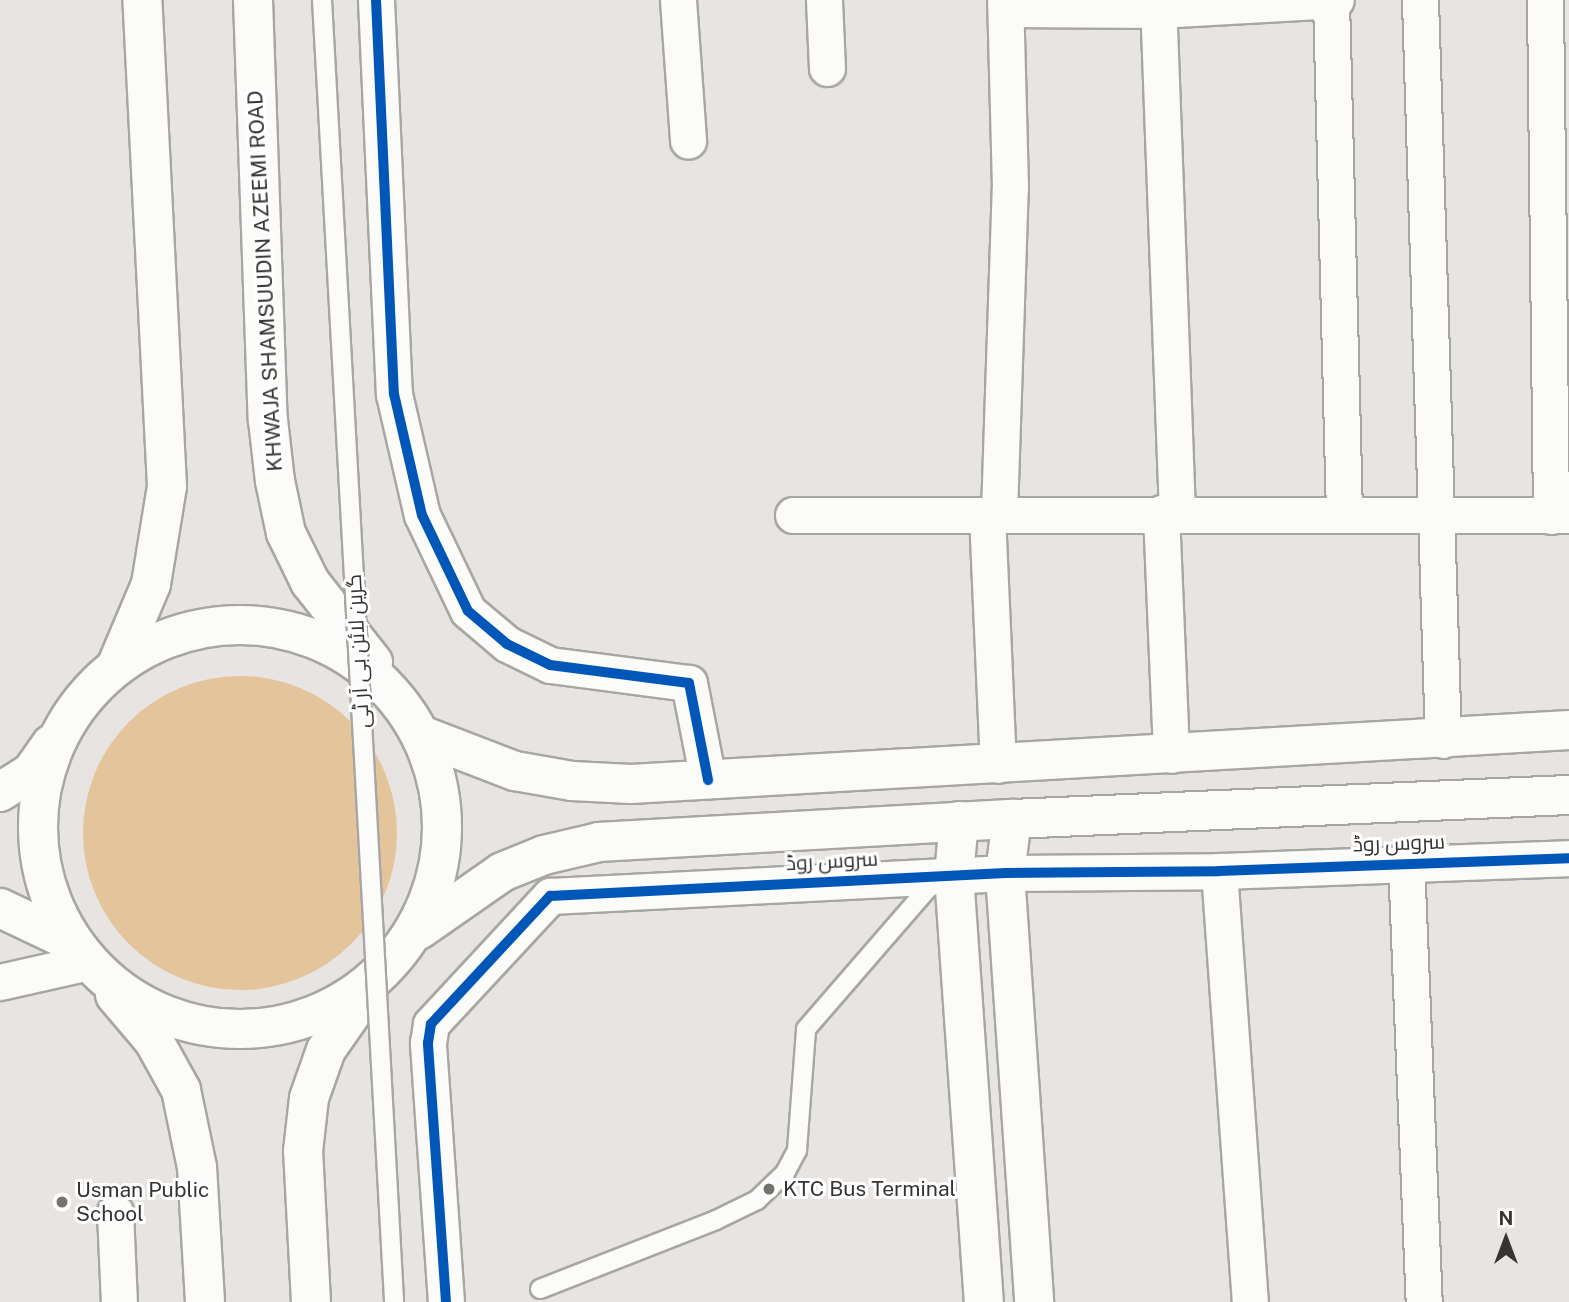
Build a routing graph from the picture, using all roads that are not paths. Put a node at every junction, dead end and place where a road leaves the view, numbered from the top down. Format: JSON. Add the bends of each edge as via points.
{"nodes":[{"id":1,"x":142,"y":0,"type":"edge"},
{"id":2,"x":253,"y":0,"type":"edge"},
{"id":3,"x":322,"y":0,"type":"edge"},
{"id":4,"x":376,"y":0,"type":"edge"},
{"id":5,"x":678,"y":0,"type":"edge"},
{"id":6,"x":824,"y":0,"type":"edge"},
{"id":7,"x":1325,"y":0,"type":"edge"},
{"id":8,"x":1420,"y":0,"type":"edge"},
{"id":9,"x":1545,"y":0,"type":"edge"},
{"id":10,"x":1006,"y":5,"type":"edge"},
{"id":11,"x":1158,"y":5,"type":"edge"},
{"id":12,"x":827,"y":68,"type":"dead end"},
{"id":13,"x":688,"y":141,"type":"dead end"},
{"id":14,"x":1169,"y":513,"type":"junction"},
{"id":15,"x":993,"y":514,"type":"junction"},
{"id":16,"x":1344,"y":514,"type":"junction"},
{"id":17,"x":793,"y":515,"type":"dead end"},
{"id":18,"x":1437,"y":516,"type":"junction"},
{"id":19,"x":1560,"y":516,"type":"edge"},
{"id":20,"x":116,"y":667,"type":"junction"},
{"id":21,"x":394,"y":695,"type":"junction"},
{"id":22,"x":66,"y":724,"type":"junction"},
{"id":23,"x":1569,"y":730,"type":"edge"},
{"id":24,"x":421,"y":735,"type":"junction"},
{"id":25,"x":1443,"y":740,"type":"junction"},
{"id":26,"x":1171,"y":755,"type":"junction"},
{"id":27,"x":998,"y":765,"type":"junction"},
{"id":28,"x":827,"y":774,"type":"junction"},
{"id":29,"x":708,"y":780,"type":"junction"},
{"id":30,"x":0,"y":792,"type":"edge"},
{"id":31,"x":1569,"y":795,"type":"edge"},
{"id":32,"x":1012,"y":819,"type":"junction"},
{"id":33,"x":959,"y":821,"type":"junction"},
{"id":34,"x":829,"y":829,"type":"junction"},
{"id":35,"x":1569,"y":858,"type":"edge"},
{"id":36,"x":1406,"y":861,"type":"junction"},
{"id":37,"x":1219,"y":870,"type":"junction"},
{"id":38,"x":1005,"y":873,"type":"junction"},
{"id":39,"x":947,"y":875,"type":"junction"},
{"id":40,"x":0,"y":908,"type":"edge"},
{"id":41,"x":412,"y":935,"type":"junction"},
{"id":42,"x":81,"y":952,"type":"junction"},
{"id":43,"x":382,"y":973,"type":"junction"},
{"id":44,"x":0,"y":982,"type":"edge"},
{"id":45,"x":115,"y":1212,"type":"dead end"},
{"id":46,"x":540,"y":1289,"type":"dead end"},
{"id":47,"x":119,"y":1302,"type":"edge"},
{"id":48,"x":205,"y":1302,"type":"edge"},
{"id":49,"x":311,"y":1302,"type":"edge"},
{"id":50,"x":394,"y":1302,"type":"edge"},
{"id":51,"x":446,"y":1302,"type":"edge"},
{"id":52,"x":984,"y":1302,"type":"edge"},
{"id":53,"x":1034,"y":1302,"type":"edge"},
{"id":54,"x":1250,"y":1302,"type":"edge"},
{"id":55,"x":1424,"y":1302,"type":"edge"}],
"edges":[{"from":1,"to":20,"type":"main road","via":[[166,486],[151,584]]},
{"from":2,"to":21,"type":"main road","name":"KHWAJA SHAMSUUDIN AZEEMI ROAD","via":[[275,481],[286,533],[310,582]]},
{"from":3,"to":50,"type":"lane","name":"گرین لائن بی آر ٹی","bridge":true},
{"from":4,"to":29,"type":"street","via":[[394,394],[422,515],[468,611],[507,644],[550,665],[689,682]]},
{"from":5,"to":13,"type":"street"},
{"from":6,"to":12,"type":"street"},
{"from":7,"to":11,"type":"street"},
{"from":7,"to":16,"type":"street"},
{"from":8,"to":18,"type":"street"},
{"from":9,"to":19,"type":"street"},
{"from":10,"to":11,"type":"street"},
{"from":10,"to":15,"type":"street","via":[[1010,187]]},
{"from":11,"to":14,"type":"street"},
{"from":14,"to":15,"type":"street"},
{"from":14,"to":16,"type":"street"},
{"from":14,"to":26,"type":"street"},
{"from":15,"to":17,"type":"street"},
{"from":15,"to":27,"type":"street"},
{"from":16,"to":18,"type":"street"},
{"from":18,"to":19,"type":"street"},
{"from":18,"to":25,"type":"street"},
{"from":20,"to":21,"type":"main road","via":[[160,642],[209,627],[261,626],[322,643],[356,661]]},
{"from":20,"to":22,"type":"main road","via":[[88,693]]},
{"from":21,"to":24,"type":"main road"},
{"from":22,"to":30,"type":"main road","via":[[31,773]]},
{"from":22,"to":42,"type":"main road","via":[[43,776],[37,834],[47,890]]},
{"from":23,"to":25,"type":"main road"},
{"from":24,"to":29,"type":"main road","via":[[514,771],[572,781]]},
{"from":24,"to":41,"type":"main road","via":[[439,784],[443,836],[434,888]]},
{"from":25,"to":26,"type":"main road"},
{"from":26,"to":27,"type":"main road"},
{"from":27,"to":28,"type":"main road"},
{"from":28,"to":29,"type":"main road"},
{"from":28,"to":34,"type":"main road"},
{"from":31,"to":32,"type":"main road"},
{"from":32,"to":33,"type":"main road"},
{"from":32,"to":38,"type":"main road"},
{"from":33,"to":34,"type":"main road"},
{"from":33,"to":39,"type":"main road"},
{"from":34,"to":41,"type":"main road","via":[[599,842],[544,855],[502,872]]},
{"from":35,"to":36,"type":"street","name":"سروس روڈ"},
{"from":36,"to":37,"type":"street","name":"سروس روڈ"},
{"from":36,"to":55,"type":"street"},
{"from":37,"to":38,"type":"street","name":"سروس روڈ"},
{"from":37,"to":54,"type":"street"},
{"from":38,"to":39,"type":"street","name":"سروس روڈ"},
{"from":38,"to":53,"type":"main road"},
{"from":39,"to":46,"type":"lane","via":[[806,1029],[801,1049],[797,1150],[785,1173],[757,1199],[716,1220]]},
{"from":39,"to":51,"type":"street","name":"سروس روڈ","via":[[579,893],[551,897],[532,912],[431,1024],[428,1043]]},
{"from":39,"to":52,"type":"main road"},
{"from":40,"to":42,"type":"main road"},
{"from":41,"to":43,"type":"main road"},
{"from":42,"to":43,"type":"main road","via":[[130,998],[179,1020],[233,1029],[287,1024],[338,1005]]},
{"from":42,"to":44,"type":"street"},
{"from":42,"to":48,"type":"main road","via":[[154,1041],[181,1090],[197,1167]]},
{"from":43,"to":49,"type":"main road","via":[[326,1050],[309,1098],[303,1152]]},
{"from":45,"to":47,"type":"street"}]}
